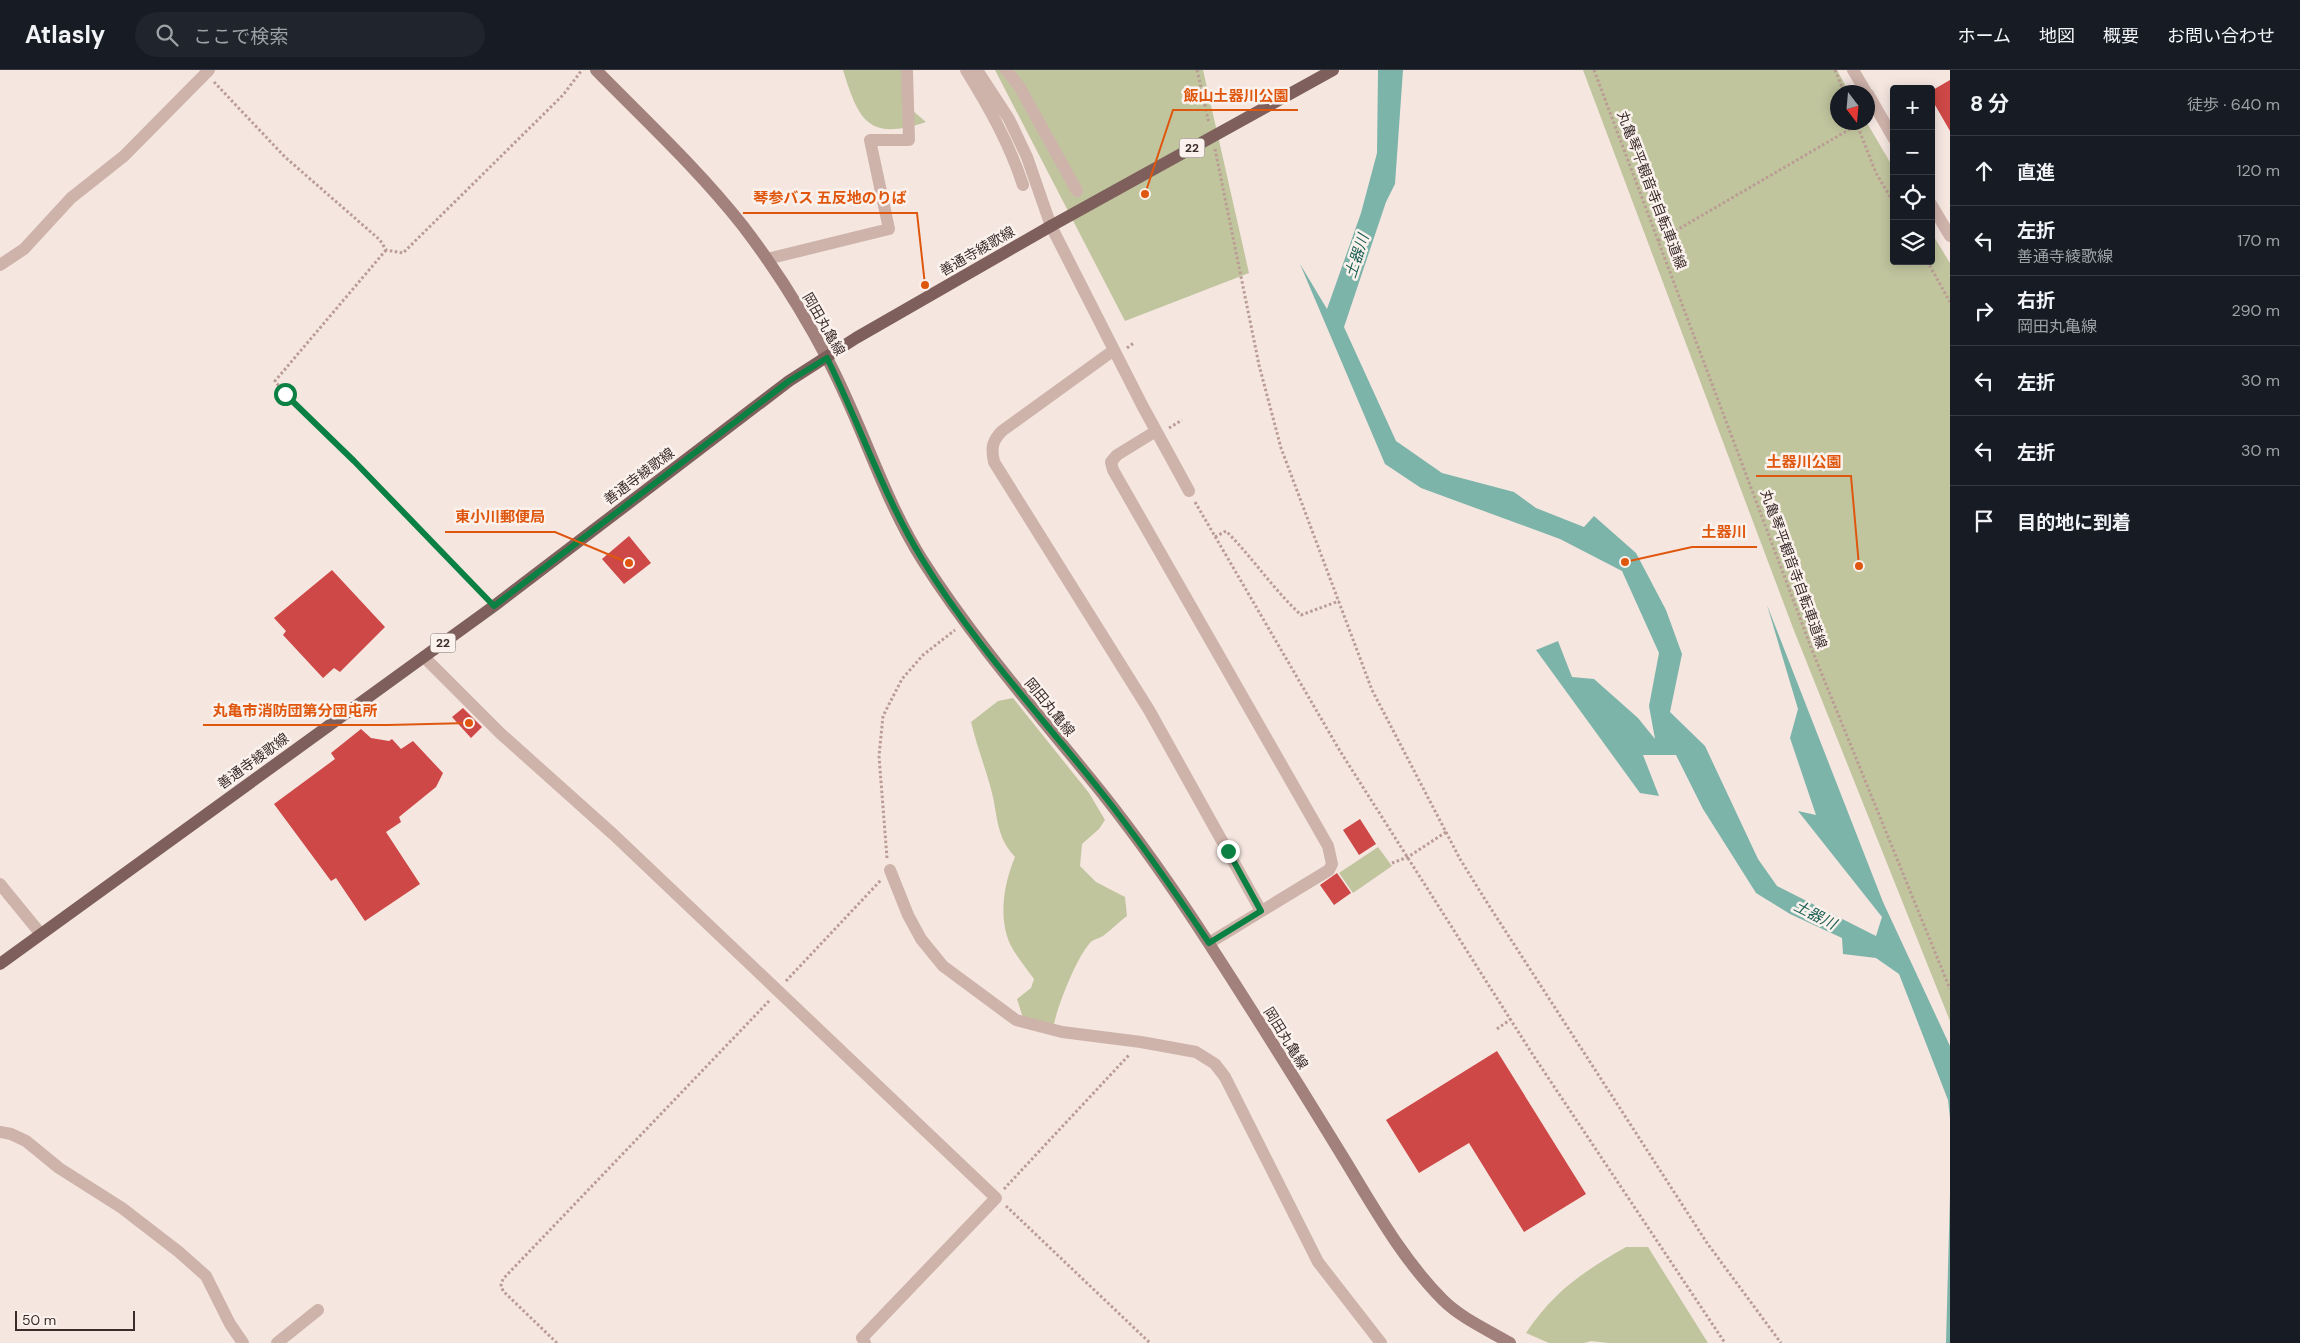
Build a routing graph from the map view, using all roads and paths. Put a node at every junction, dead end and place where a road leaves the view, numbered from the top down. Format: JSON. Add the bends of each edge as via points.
{"nodes":[{"id":1,"x":582,"y":70,"type":"edge"},
{"id":2,"x":596,"y":70,"type":"edge"},
{"id":3,"x":907,"y":70,"type":"edge"},
{"id":4,"x":966,"y":70,"type":"edge"},
{"id":5,"x":977,"y":70,"type":"edge"},
{"id":6,"x":1006,"y":70,"type":"edge"},
{"id":7,"x":1197,"y":70,"type":"edge"},
{"id":8,"x":1333,"y":70,"type":"edge"},
{"id":9,"x":1594,"y":70,"type":"edge"},
{"id":10,"x":1835,"y":70,"type":"edge"},
{"id":11,"x":1853,"y":70,"type":"edge"},
{"id":12,"x":207,"y":72,"type":"edge"},
{"id":13,"x":1841,"y":85,"type":"edge"},
{"id":14,"x":1862,"y":85,"type":"edge"},
{"id":15,"x":1875,"y":107,"type":"edge"},
{"id":16,"x":1847,"y":130,"type":"edge"},
{"id":17,"x":1859,"y":130,"type":"edge"},
{"id":18,"x":1211,"y":132,"type":"dead end"},
{"id":19,"x":1890,"y":132,"type":"edge"},
{"id":20,"x":1213,"y":140,"type":"dead end"},
{"id":21,"x":1023,"y":185,"type":"dead end"},
{"id":22,"x":1077,"y":192,"type":"dead end"},
{"id":23,"x":1890,"y":196,"type":"edge"},
{"id":24,"x":1935,"y":211,"type":"edge"},
{"id":25,"x":1050,"y":226,"type":"junction"},
{"id":26,"x":1950,"y":236,"type":"edge"},
{"id":27,"x":1658,"y":241,"type":"junction"},
{"id":28,"x":386,"y":250,"type":"junction"},
{"id":29,"x":767,"y":259,"type":"junction"},
{"id":30,"x":0,"y":265,"type":"edge"},
{"id":31,"x":1929,"y":265,"type":"edge"},
{"id":32,"x":1950,"y":302,"type":"edge"},
{"id":33,"x":1114,"y":350,"type":"junction"},
{"id":34,"x":827,"y":358,"type":"junction"},
{"id":35,"x":1156,"y":431,"type":"junction"},
{"id":36,"x":1189,"y":491,"type":"joint"},
{"id":37,"x":1215,"y":537,"type":"junction"},
{"id":38,"x":1339,"y":601,"type":"junction"},
{"id":39,"x":494,"y":606,"type":"junction"},
{"id":40,"x":966,"y":622,"type":"junction"},
{"id":41,"x":424,"y":656,"type":"junction"},
{"id":42,"x":1446,"y":832,"type":"junction"},
{"id":43,"x":1408,"y":857,"type":"junction"},
{"id":44,"x":1392,"y":863,"type":"dead end"},
{"id":45,"x":890,"y":870,"type":"junction"},
{"id":46,"x":0,"y":884,"type":"edge"},
{"id":47,"x":1261,"y":911,"type":"junction"},
{"id":48,"x":40,"y":933,"type":"junction"},
{"id":49,"x":1209,"y":943,"type":"junction"},
{"id":50,"x":0,"y":964,"type":"edge"},
{"id":51,"x":1950,"y":989,"type":"edge"},
{"id":52,"x":778,"y":990,"type":"junction"},
{"id":53,"x":1510,"y":1019,"type":"junction"},
{"id":54,"x":1497,"y":1028,"type":"dead end"},
{"id":55,"x":1141,"y":1042,"type":"junction"},
{"id":56,"x":0,"y":1132,"type":"edge"},
{"id":57,"x":996,"y":1198,"type":"junction"},
{"id":58,"x":318,"y":1310,"type":"dead end"},
{"id":59,"x":243,"y":1343,"type":"edge"},
{"id":60,"x":277,"y":1343,"type":"edge"},
{"id":61,"x":557,"y":1343,"type":"edge"},
{"id":62,"x":865,"y":1343,"type":"edge"},
{"id":63,"x":1150,"y":1343,"type":"edge"},
{"id":64,"x":1381,"y":1343,"type":"edge"},
{"id":65,"x":1510,"y":1343,"type":"edge"},
{"id":66,"x":1725,"y":1343,"type":"edge"},
{"id":67,"x":1781,"y":1343,"type":"edge"}],
"edges":[{"from":1,"to":28,"type":"path","via":[[563,95],[403,253]]},
{"from":2,"to":29,"type":"main road","name":"岡田丸亀線","via":[[691,166]]},
{"from":3,"to":29,"type":"street","via":[[909,140],[870,140],[888,229]]},
{"from":4,"to":21,"type":"street","via":[[1012,152]]},
{"from":5,"to":25,"type":"street","via":[[1009,119],[1028,157]]},
{"from":6,"to":22,"type":"street","via":[[1019,86]]},
{"from":7,"to":18,"type":"path"},
{"from":8,"to":25,"type":"main road","name":"善通寺綾歌線","number":"22","bridge":true},
{"from":9,"to":27,"type":"path","name":"丸亀琴平観音寺自転車道線"},
{"from":10,"to":13,"type":"path"},
{"from":11,"to":14,"type":"street"},
{"from":12,"to":28,"type":"path","via":[[285,158],[380,240]]},
{"from":12,"to":30,"type":"street","via":[[124,156],[71,198],[24,249]]},
{"from":15,"to":19,"type":"street"},
{"from":16,"to":27,"type":"path"},
{"from":17,"to":23,"type":"path","via":[[1876,172]]},
{"from":20,"to":38,"type":"path","via":[[1258,365],[1276,430]]},
{"from":24,"to":26,"type":"street"},
{"from":25,"to":33,"type":"street"},
{"from":25,"to":34,"type":"main road","name":"善通寺綾歌線","number":"22"},
{"from":27,"to":51,"type":"path","name":"丸亀琴平観音寺自転車道線","via":[[1809,642]]},
{"from":28,"to":39,"type":"path","via":[[275,381]]},
{"from":29,"to":34,"type":"main road","name":"岡田丸亀線"},
{"from":31,"to":32,"type":"path"},
{"from":33,"to":35,"type":"street"},
{"from":33,"to":47,"type":"street","via":[[1002,430],[993,440],[994,462],[1149,710]]},
{"from":34,"to":39,"type":"main road","name":"善通寺綾歌線","number":"22","via":[[789,381]]},
{"from":34,"to":40,"type":"main road","name":"岡田丸亀線","via":[[901,523],[922,560]]},
{"from":35,"to":36,"type":"street"},
{"from":35,"to":47,"type":"street","via":[[1117,455],[1111,462],[1112,470],[1328,846],[1332,864],[1329,870]]},
{"from":36,"to":37,"type":"path"},
{"from":37,"to":38,"type":"path","via":[[1226,531],[1277,592],[1301,615]]},
{"from":37,"to":43,"type":"path","via":[[1340,751]]},
{"from":38,"to":42,"type":"path","via":[[1372,690]]},
{"from":39,"to":41,"type":"main road","name":"善通寺綾歌線","number":"22"},
{"from":40,"to":45,"type":"path","via":[[923,655],[902,679],[883,716],[879,756]]},
{"from":40,"to":49,"type":"main road","name":"岡田丸亀線","via":[[1020,695],[1155,861]]},
{"from":41,"to":48,"type":"main road","name":"善通寺綾歌線","number":"22"},
{"from":41,"to":52,"type":"street","via":[[500,734],[614,835]]},
{"from":42,"to":43,"type":"path"},
{"from":42,"to":67,"type":"path","via":[[1486,901],[1707,1243]]},
{"from":43,"to":44,"type":"path"},
{"from":43,"to":53,"type":"path"},
{"from":45,"to":52,"type":"path"},
{"from":45,"to":55,"type":"street","via":[[908,915],[943,966],[1016,1020],[1062,1032]]},
{"from":46,"to":48,"type":"street"},
{"from":47,"to":49,"type":"street"},
{"from":48,"to":50,"type":"main road","name":"善通寺綾歌線","number":"22"},
{"from":49,"to":65,"type":"main road","name":"岡田丸亀線","via":[[1397,1245],[1445,1302]]},
{"from":52,"to":57,"type":"street"},
{"from":52,"to":61,"type":"path","via":[[503,1279],[503,1291]]},
{"from":53,"to":54,"type":"path"},
{"from":53,"to":66,"type":"path"},
{"from":55,"to":57,"type":"path"},
{"from":55,"to":64,"type":"street","via":[[1196,1052],[1215,1064],[1225,1077],[1318,1262]]},
{"from":56,"to":59,"type":"street","via":[[26,1141],[179,1252],[206,1276]]},
{"from":57,"to":62,"type":"street","via":[[862,1338]]},
{"from":57,"to":63,"type":"path"},
{"from":58,"to":60,"type":"street"}]}
